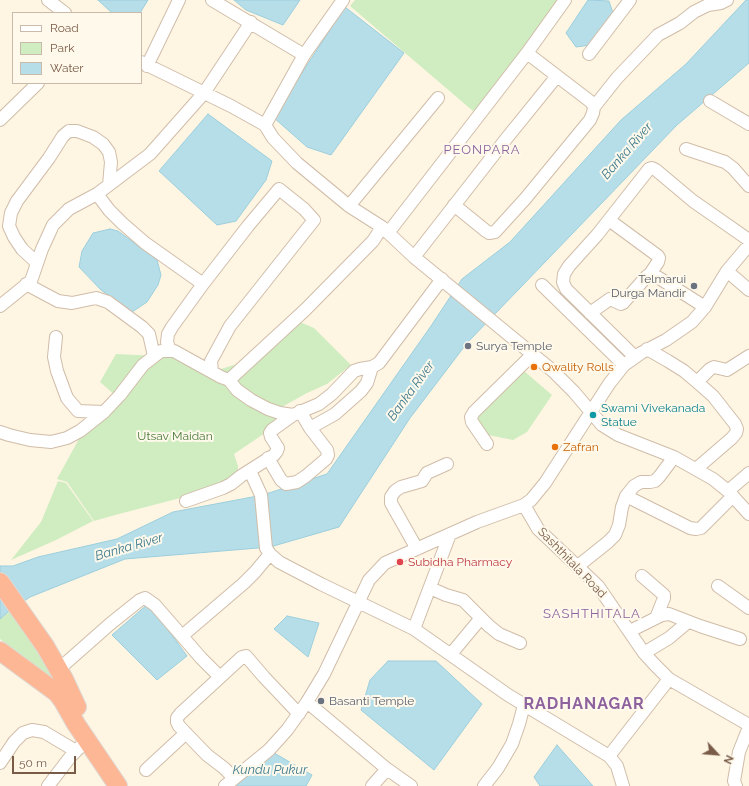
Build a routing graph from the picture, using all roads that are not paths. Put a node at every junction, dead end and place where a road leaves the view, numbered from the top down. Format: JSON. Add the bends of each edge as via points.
{"nodes":[{"id":1,"x":48,"y":0,"type":"edge"},
{"id":2,"x":179,"y":0,"type":"edge"},
{"id":3,"x":212,"y":0,"type":"edge"},
{"id":4,"x":343,"y":0,"type":"edge"},
{"id":5,"x":565,"y":0,"type":"edge"},
{"id":6,"x":630,"y":0,"type":"edge"},
{"id":7,"x":727,"y":0,"type":"edge"},
{"id":8,"x":64,"y":12,"type":"edge"},
{"id":9,"x":250,"y":22,"type":"junction"},
{"id":10,"x":527,"y":53,"type":"junction"},
{"id":11,"x":589,"y":54,"type":"dead end"},
{"id":12,"x":304,"y":55,"type":"junction"},
{"id":13,"x":144,"y":64,"type":"edge"},
{"id":14,"x":557,"y":76,"type":"junction"},
{"id":15,"x":37,"y":84,"type":"edge"},
{"id":16,"x":204,"y":93,"type":"junction"},
{"id":17,"x":438,"y":98,"type":"dead end"},
{"id":18,"x":710,"y":101,"type":"dead end"},
{"id":19,"x":594,"y":107,"type":"junction"},
{"id":20,"x":0,"y":120,"type":"edge"},
{"id":21,"x":749,"y":124,"type":"edge"},
{"id":22,"x":265,"y":125,"type":"junction"},
{"id":23,"x":686,"y":149,"type":"dead end"},
{"id":24,"x":748,"y":183,"type":"edge"},
{"id":25,"x":109,"y":185,"type":"junction"},
{"id":26,"x":97,"y":194,"type":"junction"},
{"id":27,"x":349,"y":206,"type":"junction"},
{"id":28,"x":454,"y":206,"type":"junction"},
{"id":29,"x":609,"y":220,"type":"junction"},
{"id":30,"x":385,"y":230,"type":"junction"},
{"id":31,"x":749,"y":240,"type":"edge"},
{"id":32,"x":749,"y":245,"type":"edge"},
{"id":33,"x":414,"y":257,"type":"junction"},
{"id":34,"x":37,"y":263,"type":"junction"},
{"id":35,"x":727,"y":271,"type":"junction"},
{"id":36,"x":650,"y":274,"type":"junction"},
{"id":37,"x":442,"y":279,"type":"junction"},
{"id":38,"x":26,"y":284,"type":"junction"},
{"id":39,"x":202,"y":284,"type":"junction"},
{"id":40,"x":542,"y":285,"type":"dead end"},
{"id":41,"x":749,"y":290,"type":"edge"},
{"id":42,"x":0,"y":306,"type":"edge"},
{"id":43,"x":705,"y":307,"type":"junction"},
{"id":44,"x":590,"y":313,"type":"junction"},
{"id":45,"x":56,"y":336,"type":"dead end"},
{"id":46,"x":647,"y":349,"type":"junction"},
{"id":47,"x":170,"y":351,"type":"junction"},
{"id":48,"x":532,"y":355,"type":"junction"},
{"id":49,"x":154,"y":356,"type":"junction"},
{"id":50,"x":635,"y":356,"type":"junction"},
{"id":51,"x":749,"y":356,"type":"edge"},
{"id":52,"x":624,"y":365,"type":"junction"},
{"id":53,"x":372,"y":367,"type":"junction"},
{"id":54,"x":212,"y":372,"type":"junction"},
{"id":55,"x":229,"y":380,"type":"junction"},
{"id":56,"x":697,"y":382,"type":"junction"},
{"id":57,"x":104,"y":412,"type":"junction"},
{"id":58,"x":590,"y":412,"type":"junction"},
{"id":59,"x":297,"y":413,"type":"junction"},
{"id":60,"x":310,"y":428,"type":"junction"},
{"id":61,"x":0,"y":432,"type":"edge"},
{"id":62,"x":487,"y":444,"type":"dead end"},
{"id":63,"x":674,"y":457,"type":"junction"},
{"id":64,"x":268,"y":458,"type":"junction"},
{"id":65,"x":447,"y":464,"type":"dead end"},
{"id":66,"x":696,"y":469,"type":"junction"},
{"id":67,"x":250,"y":470,"type":"junction"},
{"id":68,"x":749,"y":473,"type":"edge"},
{"id":69,"x":730,"y":494,"type":"junction"},
{"id":70,"x":626,"y":496,"type":"junction"},
{"id":71,"x":186,"y":501,"type":"dead end"},
{"id":72,"x":524,"y":505,"type":"junction"},
{"id":73,"x":749,"y":514,"type":"edge"},
{"id":74,"x":450,"y":534,"type":"junction"},
{"id":75,"x":417,"y":549,"type":"junction"},
{"id":76,"x":268,"y":551,"type":"junction"},
{"id":77,"x":578,"y":566,"type":"junction"},
{"id":78,"x":642,"y":576,"type":"dead end"},
{"id":79,"x":0,"y":582,"type":"edge"},
{"id":80,"x":718,"y":586,"type":"dead end"},
{"id":81,"x":430,"y":588,"type":"junction"},
{"id":82,"x":358,"y":601,"type":"junction"},
{"id":83,"x":749,"y":608,"type":"edge"},
{"id":84,"x":481,"y":618,"type":"junction"},
{"id":85,"x":656,"y":618,"type":"junction"},
{"id":86,"x":688,"y":622,"type":"junction"},
{"id":87,"x":414,"y":629,"type":"junction"},
{"id":88,"x":630,"y":631,"type":"junction"},
{"id":89,"x":182,"y":636,"type":"junction"},
{"id":90,"x":740,"y":639,"type":"dead end"},
{"id":91,"x":520,"y":644,"type":"dead end"},
{"id":92,"x":0,"y":651,"type":"edge"},
{"id":93,"x":644,"y":653,"type":"junction"},
{"id":94,"x":451,"y":654,"type":"junction"},
{"id":95,"x":59,"y":669,"type":"junction"},
{"id":96,"x":220,"y":677,"type":"junction"},
{"id":97,"x":669,"y":679,"type":"junction"},
{"id":98,"x":307,"y":702,"type":"junction"},
{"id":99,"x":524,"y":705,"type":"junction"},
{"id":100,"x":299,"y":714,"type":"junction"},
{"id":101,"x":749,"y":726,"type":"edge"},
{"id":102,"x":186,"y":733,"type":"junction"},
{"id":103,"x":82,"y":742,"type":"junction"},
{"id":104,"x":609,"y":756,"type":"junction"},
{"id":105,"x":0,"y":763,"type":"edge"},
{"id":106,"x":386,"y":769,"type":"junction"},
{"id":107,"x":146,"y":770,"type":"dead end"},
{"id":108,"x":234,"y":778,"type":"junction"},
{"id":109,"x":732,"y":784,"type":"edge"},
{"id":110,"x":48,"y":786,"type":"edge"},
{"id":111,"x":118,"y":786,"type":"edge"},
{"id":112,"x":225,"y":786,"type":"edge"},
{"id":113,"x":372,"y":786,"type":"edge"},
{"id":114,"x":411,"y":786,"type":"edge"},
{"id":115,"x":484,"y":786,"type":"edge"},
{"id":116,"x":623,"y":786,"type":"edge"}],
"edges":[{"from":1,"to":8,"type":"street"},
{"from":2,"to":13,"type":"street"},
{"from":3,"to":9,"type":"street"},
{"from":4,"to":12,"type":"street"},
{"from":5,"to":10,"type":"street"},
{"from":6,"to":11,"type":"street"},
{"from":7,"to":19,"type":"street","via":[[694,12],[658,35],[617,78]]},
{"from":9,"to":12,"type":"street"},
{"from":9,"to":16,"type":"street"},
{"from":10,"to":14,"type":"street"},
{"from":10,"to":30,"type":"street"},
{"from":12,"to":22,"type":"street"},
{"from":13,"to":16,"type":"street"},
{"from":14,"to":19,"type":"street"},
{"from":14,"to":28,"type":"street"},
{"from":15,"to":20,"type":"street"},
{"from":16,"to":22,"type":"street"},
{"from":16,"to":25,"type":"street","via":[[150,154]]},
{"from":17,"to":27,"type":"street"},
{"from":18,"to":21,"type":"street"},
{"from":19,"to":28,"type":"street","via":[[590,120],[495,232],[489,233]]},
{"from":22,"to":27,"type":"street","via":[[273,138],[297,162]]},
{"from":23,"to":24,"type":"street","via":[[725,162]]},
{"from":25,"to":26,"type":"street"},
{"from":25,"to":34,"type":"street","via":[[111,162],[109,152],[103,144],[77,131],[69,131],[63,136],[11,213],[9,226],[14,237]]},
{"from":26,"to":34,"type":"street","via":[[70,209],[53,225]]},
{"from":26,"to":39,"type":"street","via":[[122,223]]},
{"from":27,"to":30,"type":"street"},
{"from":28,"to":33,"type":"street"},
{"from":29,"to":31,"type":"street","via":[[652,168],[693,201]]},
{"from":29,"to":36,"type":"street","via":[[658,256],[658,262]]},
{"from":29,"to":44,"type":"street","via":[[564,274],[563,282],[566,289]]},
{"from":30,"to":33,"type":"street"},
{"from":30,"to":55,"type":"street","via":[[310,305]]},
{"from":32,"to":35,"type":"street"},
{"from":33,"to":37,"type":"street"},
{"from":34,"to":38,"type":"street","via":[[31,281]]},
{"from":35,"to":41,"type":"street"},
{"from":35,"to":43,"type":"street"},
{"from":36,"to":43,"type":"street"},
{"from":36,"to":44,"type":"street","via":[[623,303],[610,299]]},
{"from":37,"to":48,"type":"street"},
{"from":37,"to":53,"type":"street","via":[[384,356]]},
{"from":38,"to":42,"type":"street"},
{"from":38,"to":49,"type":"street","via":[[58,302],[72,303],[96,298],[108,302],[142,326],[148,334]]},
{"from":39,"to":47,"type":"street","via":[[168,334]]},
{"from":39,"to":54,"type":"street","via":[[279,189],[314,220],[230,326],[211,361]]},
{"from":40,"to":52,"type":"street"},
{"from":43,"to":46,"type":"street","via":[[679,332]]},
{"from":44,"to":50,"type":"street"},
{"from":45,"to":57,"type":"street","via":[[54,357],[67,398],[78,411]]},
{"from":46,"to":50,"type":"street"},
{"from":46,"to":56,"type":"street","via":[[684,371]]},
{"from":47,"to":49,"type":"street","via":[[161,351]]},
{"from":47,"to":54,"type":"street"},
{"from":48,"to":58,"type":"street","via":[[553,371]]},
{"from":48,"to":62,"type":"street","via":[[471,417]]},
{"from":49,"to":57,"type":"street","via":[[143,365]]},
{"from":50,"to":52,"type":"street"},
{"from":51,"to":56,"type":"street","via":[[727,370],[714,367],[710,369]]},
{"from":52,"to":58,"type":"street"},
{"from":53,"to":59,"type":"street","via":[[354,371],[319,404]]},
{"from":53,"to":60,"type":"street","via":[[367,384],[361,391],[335,414]]},
{"from":54,"to":55,"type":"street"},
{"from":55,"to":59,"type":"street","via":[[237,390],[268,409],[280,413]]},
{"from":56,"to":66,"type":"street","via":[[713,396],[735,424],[736,433]]},
{"from":57,"to":61,"type":"street","via":[[80,431],[51,442],[30,440]]},
{"from":58,"to":63,"type":"street","via":[[602,425],[618,435]]},
{"from":58,"to":72,"type":"street","via":[[538,493]]},
{"from":59,"to":60,"type":"street"},
{"from":59,"to":64,"type":"street","via":[[270,433],[278,448],[277,452]]},
{"from":60,"to":64,"type":"street","via":[[328,455],[306,476],[297,482],[286,484]]},
{"from":63,"to":66,"type":"street"},
{"from":63,"to":70,"type":"street","via":[[655,481],[641,482]]},
{"from":64,"to":67,"type":"street"},
{"from":65,"to":75,"type":"street","via":[[427,473],[422,481],[395,490],[391,497],[391,503]]},
{"from":66,"to":69,"type":"street","via":[[713,479]]},
{"from":67,"to":71,"type":"street","via":[[232,484]]},
{"from":67,"to":76,"type":"street","via":[[260,495]]},
{"from":68,"to":69,"type":"street"},
{"from":69,"to":70,"type":"street","via":[[701,528],[696,529]]},
{"from":69,"to":73,"type":"street"},
{"from":70,"to":77,"type":"street","via":[[615,535]]},
{"from":72,"to":74,"type":"street"},
{"from":72,"to":77,"type":"street","name":"Sashthitala Road","via":[[538,529]]},
{"from":74,"to":75,"type":"street"},
{"from":74,"to":81,"type":"street"},
{"from":75,"to":82,"type":"street","via":[[385,564],[369,580]]},
{"from":76,"to":82,"type":"street","via":[[279,562]]},
{"from":76,"to":89,"type":"street","via":[[255,572],[244,583]]},
{"from":77,"to":88,"type":"street","name":"Sashthitala Road","via":[[598,586]]},
{"from":78,"to":85,"type":"street","via":[[664,595]]},
{"from":79,"to":95,"type":"highway"},
{"from":80,"to":83,"type":"street"},
{"from":81,"to":84,"type":"street","via":[[463,600]]},
{"from":81,"to":87,"type":"street"},
{"from":82,"to":87,"type":"street"},
{"from":82,"to":98,"type":"street","via":[[324,674]]},
{"from":84,"to":91,"type":"street","via":[[499,634]]},
{"from":84,"to":94,"type":"street"},
{"from":85,"to":86,"type":"street","via":[[669,614]]},
{"from":85,"to":88,"type":"street"},
{"from":86,"to":90,"type":"street"},
{"from":86,"to":93,"type":"street","via":[[669,638]]},
{"from":87,"to":94,"type":"street"},
{"from":88,"to":93,"type":"street","name":"Sashthitala Road"},
{"from":89,"to":95,"type":"street","via":[[156,605],[145,598]]},
{"from":89,"to":96,"type":"street"},
{"from":92,"to":103,"type":"highway","via":[[57,693],[76,724]]},
{"from":93,"to":97,"type":"street","name":"Sashthitala Road"},
{"from":94,"to":99,"type":"street"},
{"from":95,"to":103,"type":"highway","via":[[79,711]]},
{"from":96,"to":100,"type":"street","via":[[246,656]]},
{"from":96,"to":102,"type":"street","via":[[178,718],[177,722]]},
{"from":97,"to":101,"type":"street","name":"Sashthitala Road"},
{"from":97,"to":104,"type":"street"},
{"from":98,"to":100,"type":"street"},
{"from":98,"to":106,"type":"street"},
{"from":99,"to":104,"type":"street"},
{"from":99,"to":115,"type":"street","via":[[512,744]]},
{"from":100,"to":108,"type":"street","via":[[269,750]]},
{"from":101,"to":109,"type":"street","via":[[739,752]]},
{"from":102,"to":107,"type":"street"},
{"from":102,"to":108,"type":"street"},
{"from":103,"to":105,"type":"street","via":[[32,730],[23,733],[14,742]]},
{"from":103,"to":110,"type":"street"},
{"from":103,"to":111,"type":"highway"},
{"from":104,"to":116,"type":"street","via":[[617,766]]},
{"from":106,"to":113,"type":"street"},
{"from":106,"to":114,"type":"street"},
{"from":108,"to":112,"type":"street"}]}
